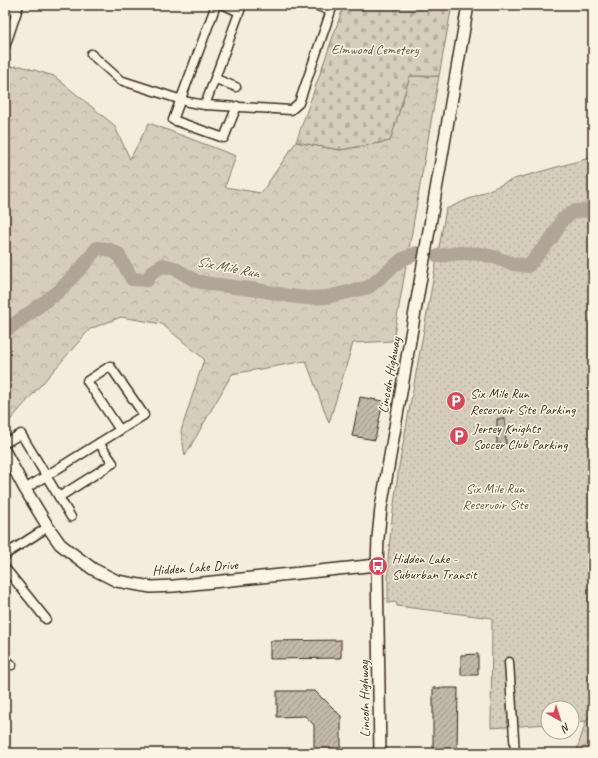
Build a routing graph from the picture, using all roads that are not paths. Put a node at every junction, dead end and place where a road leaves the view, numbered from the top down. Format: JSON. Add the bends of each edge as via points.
{"nodes":[{"id":1,"x":216,"y":5,"type":"edge"},
{"id":2,"x":224,"y":5,"type":"edge"},
{"id":3,"x":315,"y":5,"type":"edge"},
{"id":4,"x":468,"y":5,"type":"edge"},
{"id":5,"x":5,"y":7,"type":"edge"},
{"id":6,"x":18,"y":7,"type":"edge"},
{"id":7,"x":241,"y":8,"type":"edge"},
{"id":8,"x":332,"y":8,"type":"edge"},
{"id":9,"x":5,"y":47,"type":"edge"},
{"id":10,"x":91,"y":54,"type":"dead end"},
{"id":11,"x":216,"y":79,"type":"junction"},
{"id":12,"x":236,"y":87,"type":"dead end"},
{"id":13,"x":180,"y":100,"type":"junction"},
{"id":14,"x":205,"y":104,"type":"junction"},
{"id":15,"x":236,"y":106,"type":"junction"},
{"id":16,"x":120,"y":430,"type":"junction"},
{"id":17,"x":5,"y":443,"type":"edge"},
{"id":18,"x":99,"y":443,"type":"junction"},
{"id":19,"x":5,"y":452,"type":"edge"},
{"id":20,"x":46,"y":476,"type":"junction"},
{"id":21,"x":25,"y":489,"type":"junction"},
{"id":22,"x":59,"y":497,"type":"junction"},
{"id":23,"x":71,"y":517,"type":"dead end"},
{"id":24,"x":48,"y":527,"type":"junction"},
{"id":25,"x":6,"y":552,"type":"edge"},
{"id":26,"x":377,"y":565,"type":"junction"},
{"id":27,"x":5,"y":568,"type":"edge"},
{"id":28,"x":46,"y":619,"type":"dead end"},
{"id":29,"x":509,"y":662,"type":"dead end"},
{"id":30,"x":380,"y":753,"type":"edge"},
{"id":31,"x":515,"y":753,"type":"edge"}],
"edges":[{"from":1,"to":13,"type":"street"},
{"from":2,"to":7,"type":"street"},
{"from":3,"to":8,"type":"street"},
{"from":4,"to":26,"type":"main road","name":"Lincoln Highway","via":[[381,508]]},
{"from":5,"to":6,"type":"street"},
{"from":6,"to":9,"type":"street"},
{"from":7,"to":11,"type":"street"},
{"from":8,"to":15,"type":"street","via":[[299,103],[291,110]]},
{"from":10,"to":13,"type":"street","via":[[120,80]]},
{"from":11,"to":12,"type":"street"},
{"from":11,"to":14,"type":"street"},
{"from":13,"to":14,"type":"street"},
{"from":13,"to":15,"type":"street","via":[[173,120],[224,138]]},
{"from":14,"to":15,"type":"street"},
{"from":16,"to":16,"type":"street","via":[[144,415],[110,366],[87,381]]},
{"from":16,"to":18,"type":"street"},
{"from":17,"to":20,"type":"street","via":[[21,434]]},
{"from":18,"to":20,"type":"street"},
{"from":18,"to":22,"type":"street","via":[[113,464]]},
{"from":19,"to":21,"type":"main road","name":"Hidden Lake Drive"},
{"from":20,"to":21,"type":"street"},
{"from":20,"to":22,"type":"street"},
{"from":21,"to":24,"type":"main road","name":"Hidden Lake Drive"},
{"from":22,"to":23,"type":"street"},
{"from":24,"to":25,"type":"street"},
{"from":24,"to":26,"type":"main road","name":"Hidden Lake Drive","via":[[60,544],[93,570],[117,581],[150,587]]},
{"from":26,"to":30,"type":"main road","name":"Lincoln Highway"},
{"from":27,"to":28,"type":"street"},
{"from":29,"to":31,"type":"street"}]}
